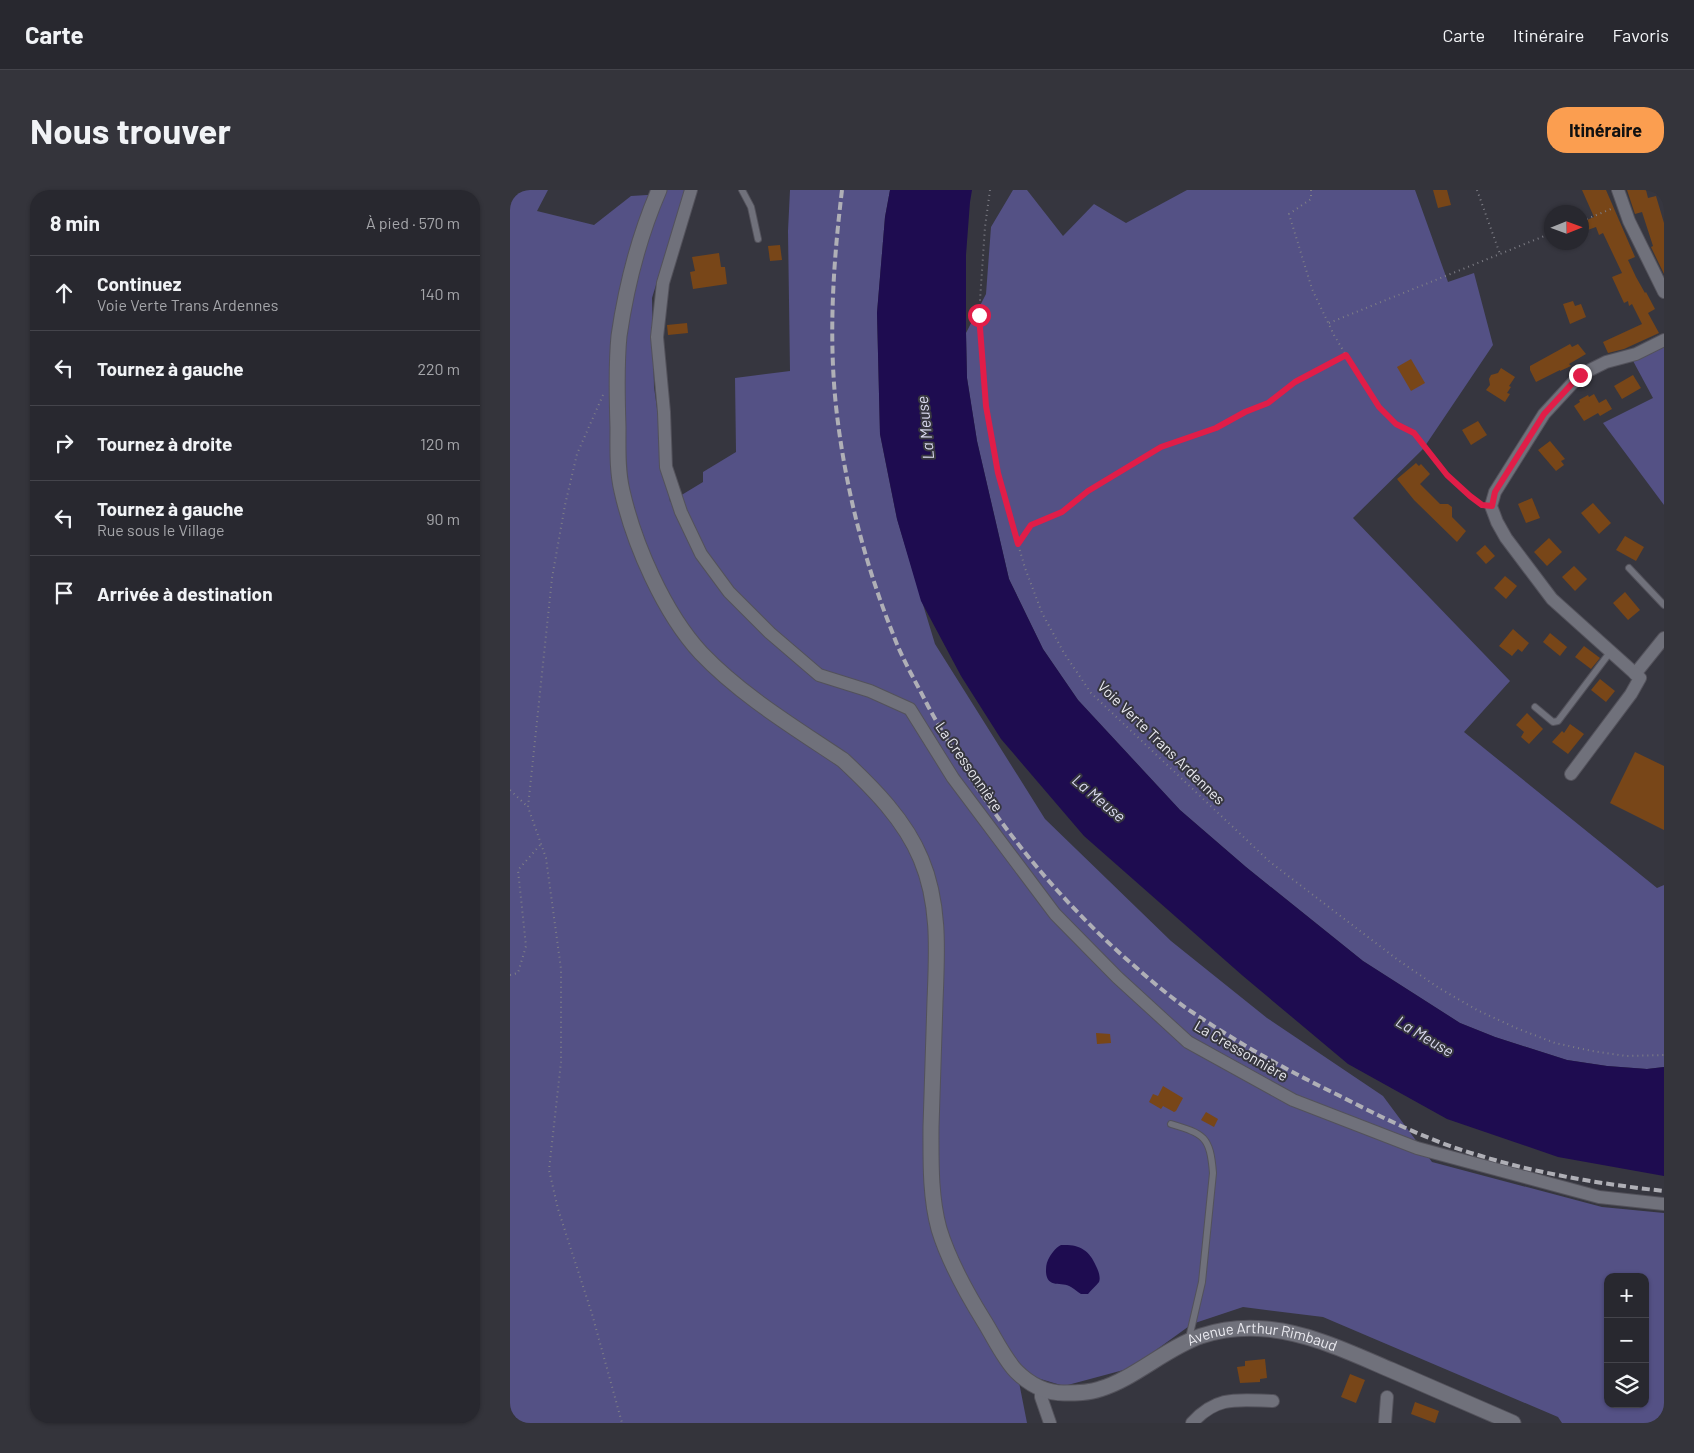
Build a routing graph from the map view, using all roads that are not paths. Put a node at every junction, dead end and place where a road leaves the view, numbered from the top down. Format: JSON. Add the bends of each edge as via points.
{"nodes":[{"id":1,"x":659,"y":190,"type":"edge"},
{"id":2,"x":691,"y":190,"type":"edge"},
{"id":3,"x":742,"y":190,"type":"edge"},
{"id":4,"x":1618,"y":190,"type":"edge"},
{"id":5,"x":758,"y":239,"type":"dead end"},
{"id":6,"x":1664,"y":292,"type":"edge"},
{"id":7,"x":1664,"y":340,"type":"edge"},
{"id":8,"x":1629,"y":568,"type":"dead end"},
{"id":9,"x":1664,"y":605,"type":"edge"},
{"id":10,"x":1664,"y":638,"type":"edge"},
{"id":11,"x":1611,"y":652,"type":"junction"},
{"id":12,"x":1636,"y":674,"type":"junction"},
{"id":13,"x":1535,"y":707,"type":"dead end"},
{"id":14,"x":1571,"y":774,"type":"dead end"},
{"id":15,"x":1171,"y":1124,"type":"dead end"},
{"id":16,"x":1664,"y":1204,"type":"edge"},
{"id":17,"x":1189,"y":1342,"type":"junction"},
{"id":18,"x":1041,"y":1389,"type":"junction"},
{"id":19,"x":1387,"y":1397,"type":"dead end"},
{"id":20,"x":1273,"y":1401,"type":"dead end"},
{"id":21,"x":1050,"y":1423,"type":"edge"},
{"id":22,"x":1192,"y":1423,"type":"edge"},
{"id":23,"x":1385,"y":1423,"type":"edge"},
{"id":24,"x":1513,"y":1423,"type":"edge"}],
"edges":[{"from":1,"to":18,"type":"street","name":"Avenue Arthur Rimbaud","via":[[642,236],[619,336],[619,474],[630,520],[656,585],[684,632],[701,653],[759,703],[843,760],[901,823],[911,839],[926,871],[933,898],[937,938],[931,1168],[939,1229],[962,1285],[1015,1370]]},
{"from":2,"to":16,"type":"street","name":"La Cressonnière","via":[[663,283],[657,336],[666,467],[681,512],[701,554],[729,592],[819,675],[910,709],[953,778],[1055,914],[1188,1042],[1293,1100],[1417,1148],[1599,1197]]},
{"from":3,"to":5,"type":"lane","via":[[751,207]]},
{"from":4,"to":6,"type":"street","via":[[1628,221]]},
{"from":7,"to":11,"type":"street","via":[[1580,375],[1544,414],[1495,492],[1492,506],[1506,538],[1552,599]]},
{"from":8,"to":9,"type":"lane"},
{"from":10,"to":12,"type":"street"},
{"from":11,"to":12,"type":"street"},
{"from":11,"to":13,"type":"lane","via":[[1558,721],[1553,722]]},
{"from":12,"to":14,"type":"street","via":[[1640,678],[1631,694]]},
{"from":15,"to":17,"type":"lane","via":[[1203,1137],[1212,1156],[1202,1282]]},
{"from":17,"to":18,"type":"street","name":"Avenue Arthur Rimbaud","via":[[1099,1390],[1058,1393]]},
{"from":17,"to":24,"type":"street","name":"Avenue Arthur Rimbaud","via":[[1242,1328],[1288,1331],[1357,1355]]},
{"from":18,"to":21,"type":"street"},
{"from":19,"to":23,"type":"street"},
{"from":20,"to":22,"type":"street","via":[[1228,1400],[1208,1408]]}]}
